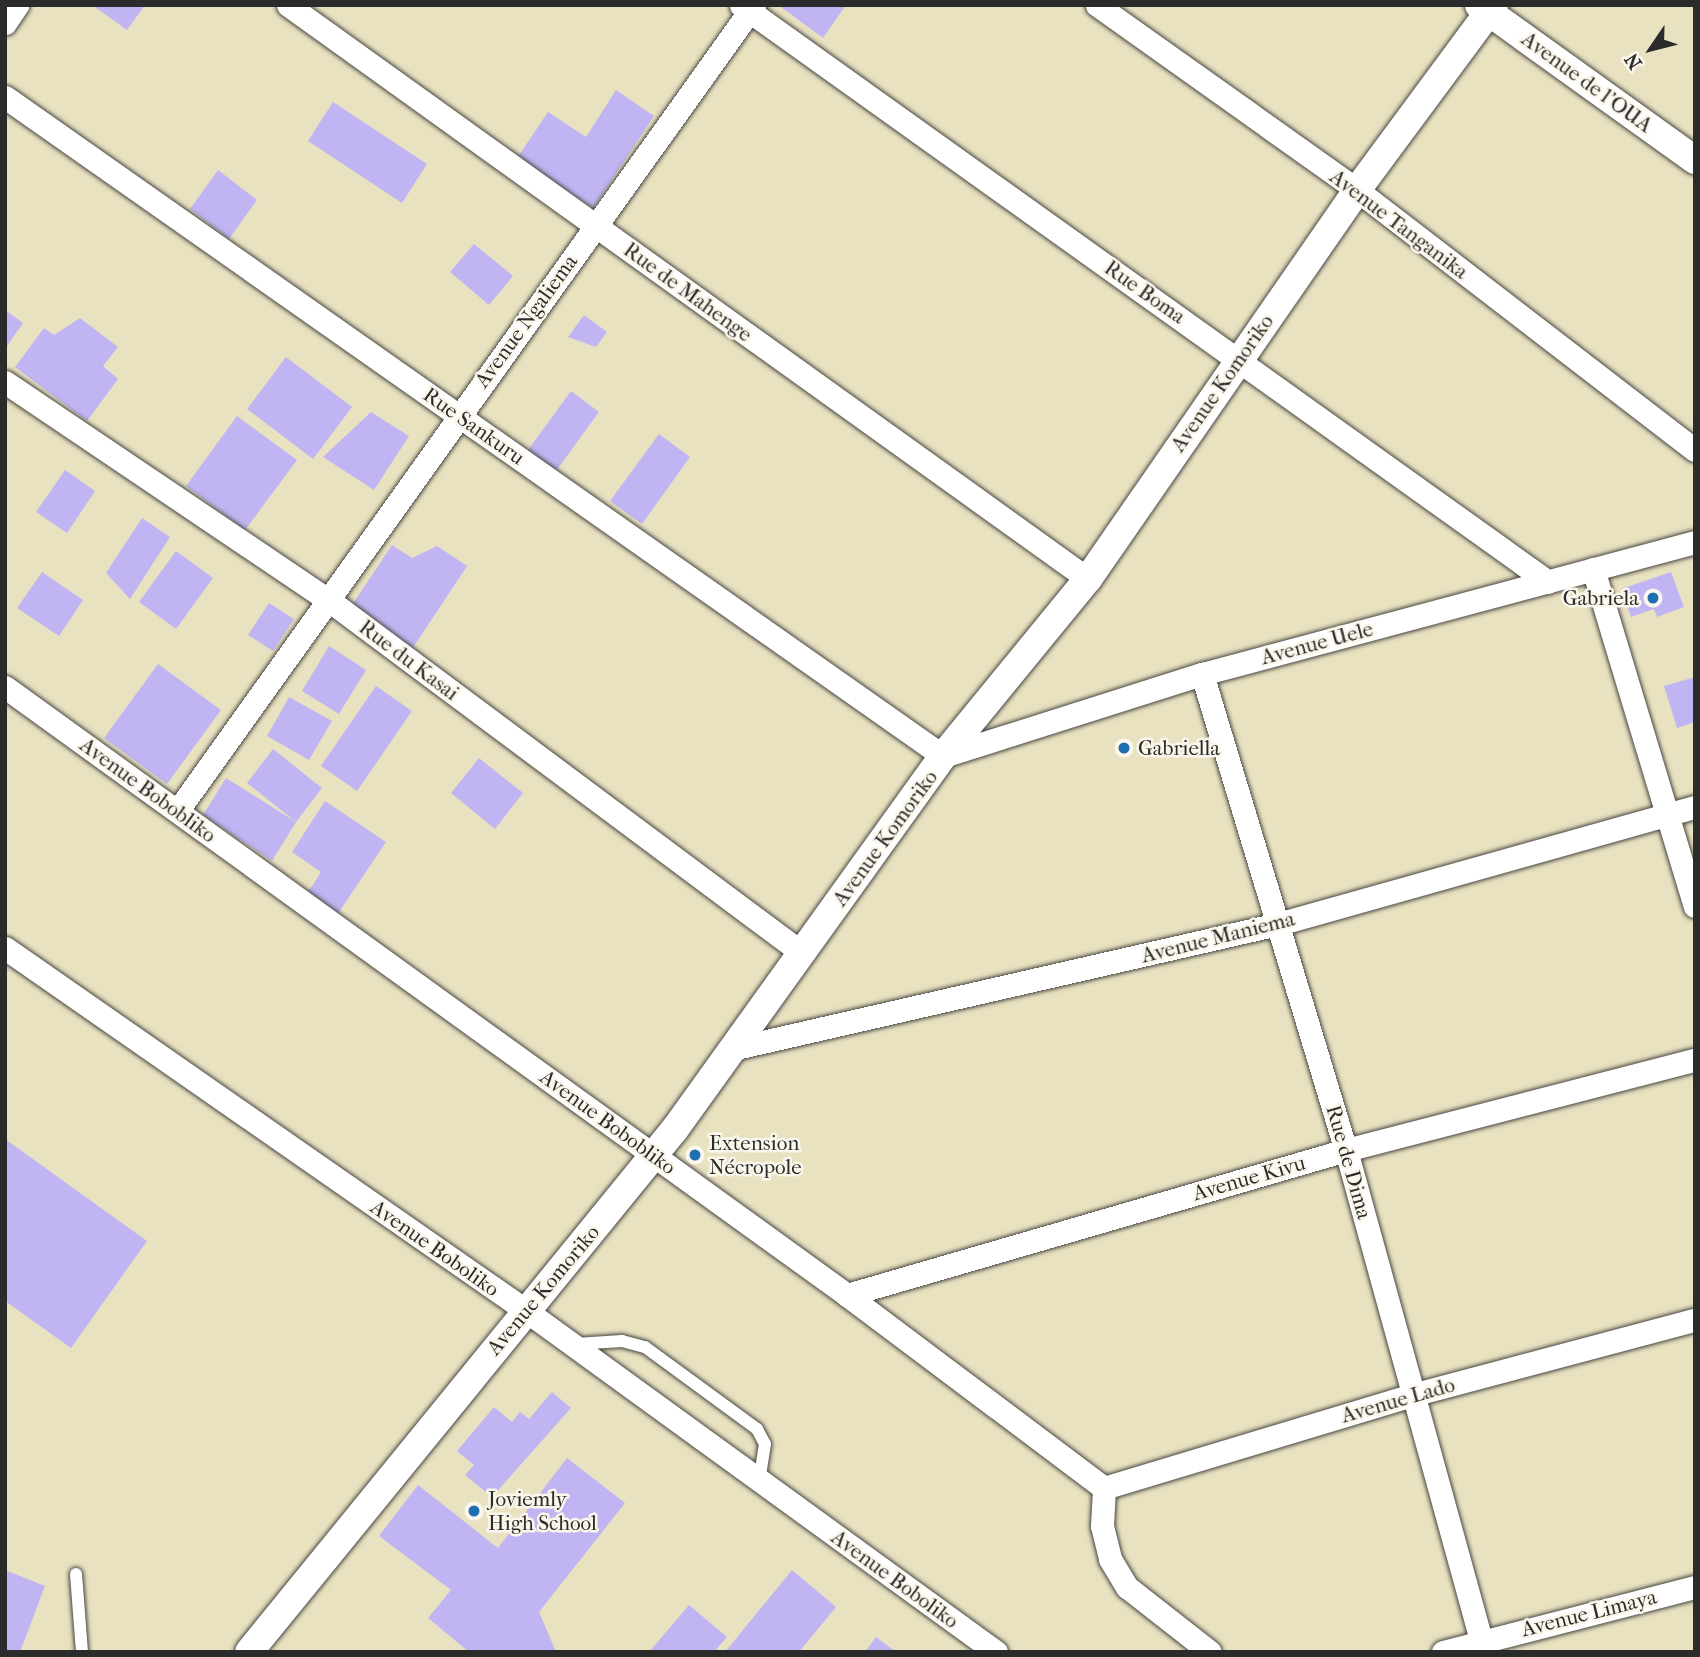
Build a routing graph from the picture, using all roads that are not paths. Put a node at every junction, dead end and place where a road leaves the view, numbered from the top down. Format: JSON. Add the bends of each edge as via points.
{"nodes":[{"id":1,"x":17,"y":5,"type":"edge"},
{"id":2,"x":288,"y":5,"type":"edge"},
{"id":3,"x":1097,"y":5,"type":"edge"},
{"id":4,"x":748,"y":7,"type":"edge"},
{"id":5,"x":1487,"y":8,"type":"edge"},
{"id":6,"x":5,"y":23,"type":"edge"},
{"id":7,"x":5,"y":97,"type":"edge"},
{"id":8,"x":1695,"y":160,"type":"edge"},
{"id":9,"x":1357,"y":190,"type":"junction"},
{"id":10,"x":595,"y":225,"type":"junction"},
{"id":11,"x":1239,"y":358,"type":"junction"},
{"id":12,"x":5,"y":382,"type":"edge"},
{"id":13,"x":458,"y":415,"type":"junction"},
{"id":14,"x":1695,"y":450,"type":"edge"},
{"id":15,"x":1695,"y":542,"type":"edge"},
{"id":16,"x":1594,"y":569,"type":"junction"},
{"id":17,"x":1088,"y":579,"type":"junction"},
{"id":18,"x":1548,"y":582,"type":"junction"},
{"id":19,"x":330,"y":601,"type":"junction"},
{"id":20,"x":1202,"y":674,"type":"junction"},
{"id":21,"x":5,"y":687,"type":"edge"},
{"id":22,"x":943,"y":756,"type":"junction"},
{"id":23,"x":1695,"y":807,"type":"edge"},
{"id":24,"x":178,"y":810,"type":"junction"},
{"id":25,"x":1667,"y":814,"type":"junction"},
{"id":26,"x":1695,"y":906,"type":"edge"},
{"id":27,"x":1278,"y":923,"type":"junction"},
{"id":28,"x":5,"y":948,"type":"edge"},
{"id":29,"x":802,"y":953,"type":"junction"},
{"id":30,"x":736,"y":1048,"type":"junction"},
{"id":31,"x":1695,"y":1060,"type":"edge"},
{"id":32,"x":1346,"y":1150,"type":"junction"},
{"id":33,"x":655,"y":1155,"type":"junction"},
{"id":34,"x":847,"y":1295,"type":"junction"},
{"id":35,"x":524,"y":1310,"type":"junction"},
{"id":36,"x":1695,"y":1320,"type":"edge"},
{"id":37,"x":572,"y":1345,"type":"junction"},
{"id":38,"x":1416,"y":1394,"type":"junction"},
{"id":39,"x":759,"y":1480,"type":"junction"},
{"id":40,"x":1104,"y":1488,"type":"junction"},
{"id":41,"x":76,"y":1574,"type":"dead end"},
{"id":42,"x":1695,"y":1587,"type":"edge"},
{"id":43,"x":1484,"y":1646,"type":"edge"},
{"id":44,"x":82,"y":1652,"type":"edge"},
{"id":45,"x":249,"y":1652,"type":"edge"},
{"id":46,"x":996,"y":1652,"type":"edge"},
{"id":47,"x":1210,"y":1652,"type":"edge"},
{"id":48,"x":1443,"y":1652,"type":"edge"}],
"edges":[{"from":1,"to":6,"type":"street"},
{"from":2,"to":10,"type":"street","name":"Rue de Mahenge"},
{"from":3,"to":9,"type":"street","name":"Avenue Tanganika"},
{"from":4,"to":10,"type":"street","name":"Avenue Ngaliema"},
{"from":4,"to":11,"type":"street","name":"Rue Boma"},
{"from":5,"to":8,"type":"street","name":"Avenue de l’OUA"},
{"from":5,"to":9,"type":"street","name":"Avenue Komoriko"},
{"from":7,"to":13,"type":"street","name":"Rue Sankuru"},
{"from":9,"to":11,"type":"street","name":"Avenue Komoriko"},
{"from":9,"to":14,"type":"street","name":"Avenue Tanganika"},
{"from":10,"to":13,"type":"street","name":"Avenue Ngaliema"},
{"from":10,"to":17,"type":"street","name":"Rue de Mahenge"},
{"from":11,"to":17,"type":"street","name":"Avenue Komoriko"},
{"from":11,"to":18,"type":"street","name":"Rue Boma"},
{"from":12,"to":19,"type":"street","name":"Rue du Kasai"},
{"from":13,"to":19,"type":"street","name":"Avenue Ngaliema"},
{"from":13,"to":22,"type":"street","name":"Rue Sankuru"},
{"from":15,"to":16,"type":"street","name":"Avenue Uele"},
{"from":16,"to":18,"type":"street","name":"Avenue Uele"},
{"from":16,"to":25,"type":"street"},
{"from":17,"to":22,"type":"street","name":"Avenue Komoriko"},
{"from":18,"to":20,"type":"street","name":"Avenue Uele"},
{"from":19,"to":24,"type":"street","name":"Avenue Ngaliema"},
{"from":19,"to":29,"type":"street","name":"Rue du Kasai"},
{"from":20,"to":22,"type":"street","name":"Avenue Uele"},
{"from":20,"to":27,"type":"street","name":"Rue de Dima"},
{"from":21,"to":24,"type":"street","name":"Avenue Bobobliko"},
{"from":22,"to":29,"type":"street","name":"Avenue Komoriko"},
{"from":23,"to":25,"type":"street","name":"Avenue Maniema"},
{"from":24,"to":33,"type":"street","name":"Avenue Bobobliko","via":[[349,938]]},
{"from":25,"to":26,"type":"street"},
{"from":25,"to":27,"type":"street","name":"Avenue Maniema"},
{"from":27,"to":30,"type":"street","name":"Avenue Maniema"},
{"from":27,"to":32,"type":"street","name":"Rue de Dima"},
{"from":28,"to":35,"type":"street","name":"Avenue Boboliko"},
{"from":29,"to":30,"type":"street","name":"Avenue Komoriko"},
{"from":30,"to":33,"type":"street","name":"Avenue Komoriko"},
{"from":31,"to":32,"type":"street","name":"Avenue Kivu"},
{"from":32,"to":34,"type":"street","name":"Avenue Kivu"},
{"from":32,"to":38,"type":"street","name":"Rue de Dima"},
{"from":33,"to":34,"type":"street","name":"Avenue Bobobliko"},
{"from":33,"to":35,"type":"street","name":"Avenue Komoriko"},
{"from":34,"to":40,"type":"street","name":"Avenue Bobobliko"},
{"from":35,"to":37,"type":"street","name":"Avenue Boboliko"},
{"from":35,"to":45,"type":"street","name":"Avenue Komoriko"},
{"from":36,"to":38,"type":"street","name":"Avenue Lado"},
{"from":37,"to":39,"type":"street","name":"Avenue Boboliko"},
{"from":37,"to":39,"type":"lane","via":[[622,1341],[656,1355],[757,1429],[765,1444]]},
{"from":38,"to":40,"type":"street","name":"Avenue Lado"},
{"from":38,"to":43,"type":"street","name":"Rue de Dima"},
{"from":39,"to":46,"type":"street","name":"Avenue Boboliko"},
{"from":40,"to":47,"type":"street","via":[[1102,1526],[1110,1559],[1127,1587]]},
{"from":41,"to":44,"type":"lane"},
{"from":42,"to":43,"type":"street","name":"Avenue Limaya"},
{"from":43,"to":48,"type":"street","name":"Avenue Limaya"}]}
